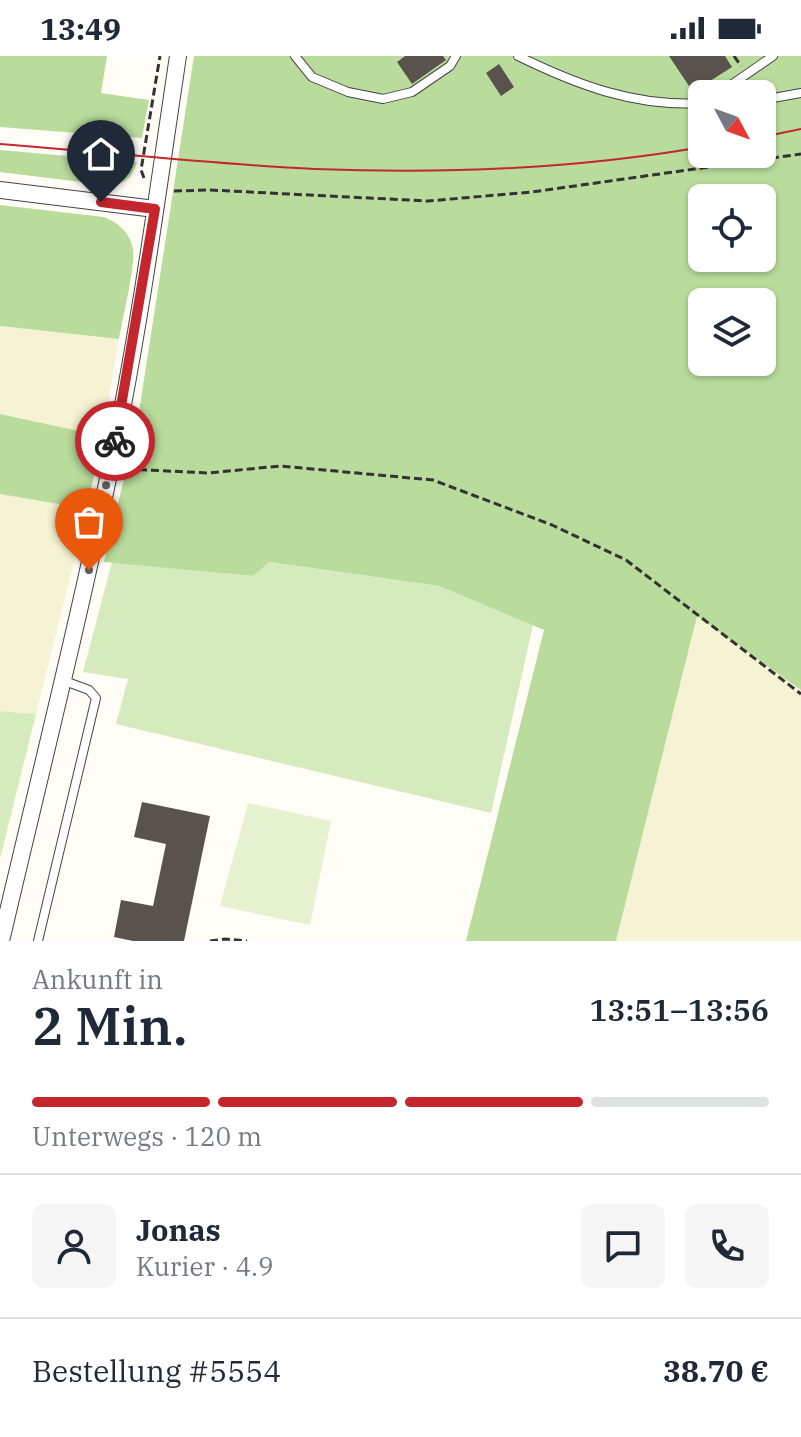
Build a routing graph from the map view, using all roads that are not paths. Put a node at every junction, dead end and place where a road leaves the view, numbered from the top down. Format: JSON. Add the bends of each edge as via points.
{"nodes":[{"id":1,"x":178,"y":56,"type":"edge"},
{"id":2,"x":295,"y":56,"type":"edge"},
{"id":3,"x":456,"y":56,"type":"edge"},
{"id":4,"x":518,"y":56,"type":"edge"},
{"id":5,"x":773,"y":56,"type":"edge"},
{"id":6,"x":738,"y":80,"type":"edge"},
{"id":7,"x":801,"y":93,"type":"edge"},
{"id":8,"x":776,"y":97,"type":"edge"},
{"id":9,"x":688,"y":103,"type":"edge"},
{"id":10,"x":0,"y":190,"type":"edge"},
{"id":11,"x":155,"y":209,"type":"junction"},
{"id":12,"x":62,"y":680,"type":"junction"},
{"id":13,"x":1,"y":941,"type":"edge"},
{"id":14,"x":38,"y":941,"type":"edge"}],
"edges":[{"from":1,"to":11,"type":"street"},
{"from":2,"to":3,"type":"lane","via":[[312,77],[383,99],[412,92]]},
{"from":4,"to":9,"type":"lane","via":[[647,103]]},
{"from":5,"to":6,"type":"lane"},
{"from":7,"to":8,"type":"lane"},
{"from":10,"to":11,"type":"street"},
{"from":11,"to":12,"type":"street","via":[[110,467]]},
{"from":12,"to":13,"type":"street"},
{"from":12,"to":14,"type":"lane","via":[[96,698]]}]}
